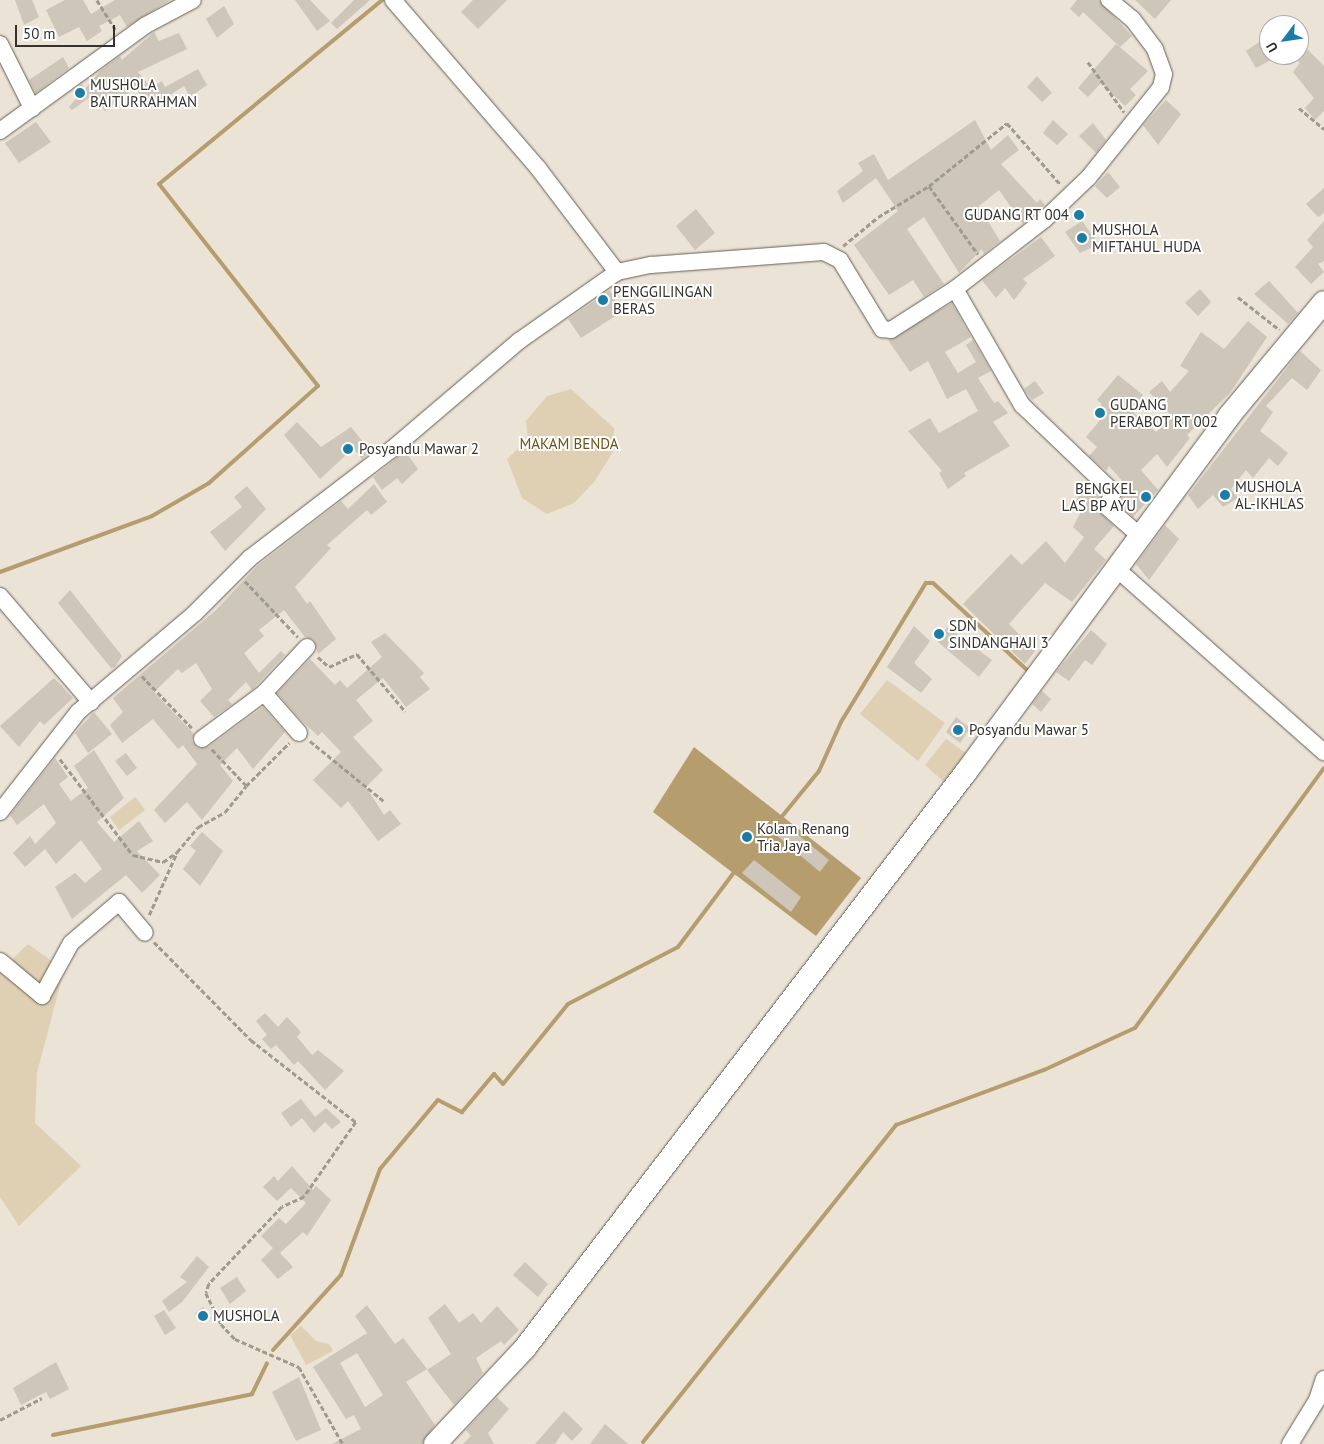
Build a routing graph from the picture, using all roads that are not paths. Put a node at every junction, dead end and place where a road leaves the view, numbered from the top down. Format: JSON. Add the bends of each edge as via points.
{"nodes":[{"id":1,"x":193,"y":0,"type":"edge"},
{"id":2,"x":393,"y":0,"type":"edge"},
{"id":3,"x":1109,"y":0,"type":"edge"},
{"id":4,"x":0,"y":44,"type":"edge"},
{"id":5,"x":32,"y":108,"type":"junction"},
{"id":6,"x":0,"y":131,"type":"edge"},
{"id":7,"x":618,"y":272,"type":"junction"},
{"id":8,"x":955,"y":289,"type":"junction"},
{"id":9,"x":1324,"y":302,"type":"edge"},
{"id":10,"x":1140,"y":536,"type":"junction"},
{"id":11,"x":1118,"y":570,"type":"junction"},
{"id":12,"x":0,"y":596,"type":"edge"},
{"id":13,"x":308,"y":647,"type":"dead end"},
{"id":14,"x":264,"y":693,"type":"junction"},
{"id":15,"x":91,"y":702,"type":"junction"},
{"id":16,"x":299,"y":733,"type":"road end"},
{"id":17,"x":202,"y":740,"type":"road end"},
{"id":18,"x":1324,"y":752,"type":"edge"},
{"id":19,"x":0,"y":812,"type":"edge"},
{"id":20,"x":145,"y":933,"type":"road end"},
{"id":21,"x":0,"y":961,"type":"edge"},
{"id":22,"x":1324,"y":1379,"type":"edge"},
{"id":23,"x":435,"y":1444,"type":"edge"},
{"id":24,"x":1290,"y":1444,"type":"edge"}],
"edges":[{"from":1,"to":5,"type":"street","via":[[123,42]]},
{"from":2,"to":7,"type":"street","via":[[531,160]]},
{"from":3,"to":8,"type":"street","via":[[1132,19],[1155,49],[1164,74],[1161,87],[1070,195]]},
{"from":4,"to":5,"type":"street"},
{"from":5,"to":6,"type":"street"},
{"from":7,"to":8,"type":"street","via":[[650,265],[824,252],[840,260],[882,329],[891,330]]},
{"from":7,"to":15,"type":"street","via":[[519,341],[391,450],[250,558]]},
{"from":8,"to":10,"type":"street","via":[[1022,405],[1075,452],[1113,492],[1107,507]]},
{"from":9,"to":10,"type":"street","via":[[1291,338]]},
{"from":10,"to":11,"type":"street"},
{"from":11,"to":18,"type":"street"},
{"from":11,"to":23,"type":"street","via":[[525,1348]]},
{"from":12,"to":15,"type":"street"},
{"from":13,"to":14,"type":"street"},
{"from":14,"to":16,"type":"street"},
{"from":14,"to":17,"type":"street"},
{"from":15,"to":19,"type":"street","via":[[49,745]]},
{"from":20,"to":21,"type":"street","via":[[119,902],[71,943],[42,996]]},
{"from":22,"to":24,"type":"street","via":[[1317,1400]]}]}
